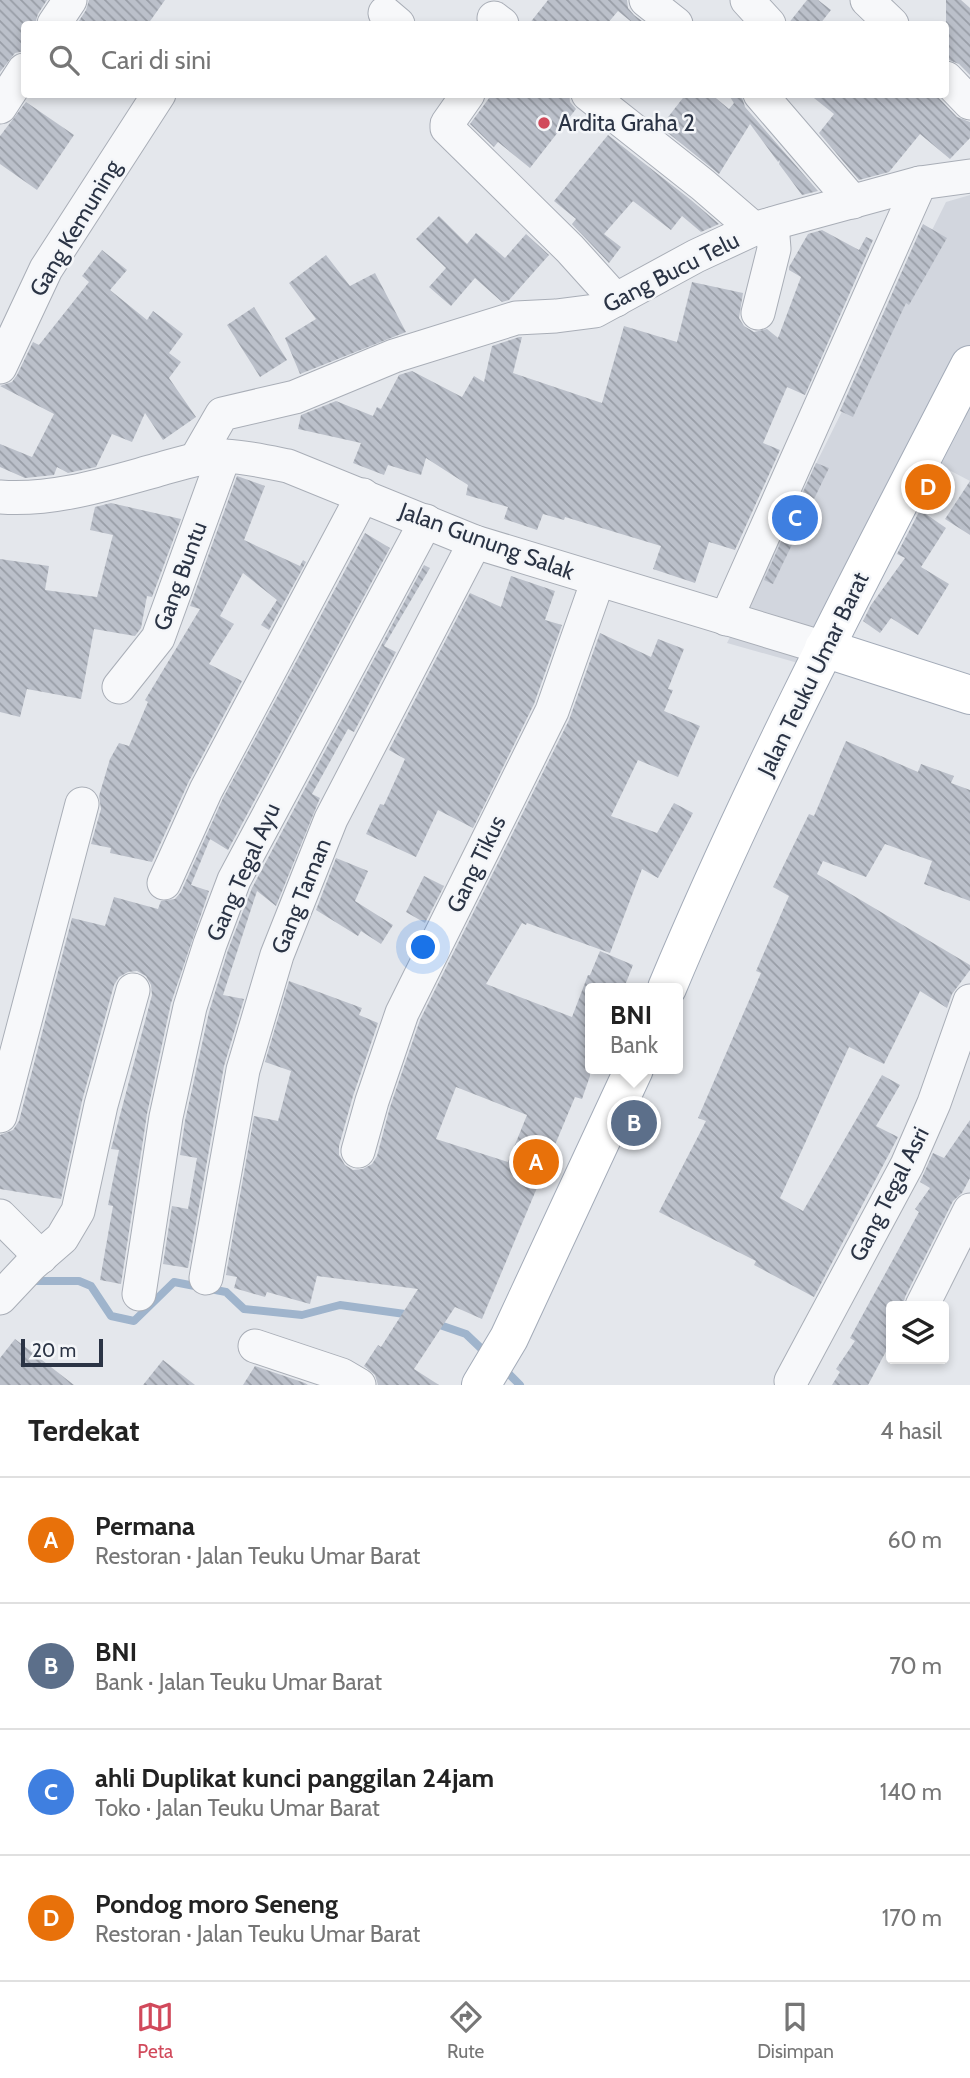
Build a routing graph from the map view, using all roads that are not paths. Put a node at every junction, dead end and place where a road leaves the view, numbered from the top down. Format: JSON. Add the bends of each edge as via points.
{"nodes":[{"id":1,"x":70,"y":0,"type":"edge"},
{"id":2,"x":646,"y":0,"type":"edge"},
{"id":3,"x":747,"y":0,"type":"edge"},
{"id":4,"x":867,"y":0,"type":"edge"},
{"id":5,"x":56,"y":21,"type":"edge"},
{"id":6,"x":672,"y":21,"type":"edge"},
{"id":7,"x":766,"y":21,"type":"edge"},
{"id":8,"x":889,"y":21,"type":"edge"},
{"id":9,"x":21,"y":75,"type":"edge"},
{"id":10,"x":949,"y":81,"type":"edge"},
{"id":11,"x":156,"y":98,"type":"edge"},
{"id":12,"x":465,"y":98,"type":"edge"},
{"id":13,"x":593,"y":98,"type":"edge"},
{"id":14,"x":763,"y":98,"type":"edge"},
{"id":15,"x":970,"y":103,"type":"edge"},
{"id":16,"x":0,"y":107,"type":"edge"},
{"id":17,"x":970,"y":176,"type":"edge"},
{"id":18,"x":920,"y":183,"type":"junction"},
{"id":19,"x":853,"y":202,"type":"junction"},
{"id":20,"x":763,"y":227,"type":"junction"},
{"id":21,"x":617,"y":300,"type":"junction"},
{"id":22,"x":758,"y":313,"type":"dead end"},
{"id":23,"x":970,"y":365,"type":"edge"},
{"id":24,"x":0,"y":367,"type":"edge"},
{"id":25,"x":210,"y":458,"type":"junction"},
{"id":26,"x":363,"y":495,"type":"junction"},
{"id":27,"x":0,"y":497,"type":"edge"},
{"id":28,"x":426,"y":521,"type":"junction"},
{"id":29,"x":475,"y":541,"type":"junction"},
{"id":30,"x":598,"y":580,"type":"junction"},
{"id":31,"x":726,"y":619,"type":"junction"},
{"id":32,"x":824,"y":648,"type":"junction"},
{"id":33,"x":119,"y":687,"type":"dead end"},
{"id":34,"x":970,"y":695,"type":"edge"},
{"id":35,"x":82,"y":804,"type":"dead end"},
{"id":36,"x":164,"y":883,"type":"dead end"},
{"id":37,"x":669,"y":983,"type":"edge"},
{"id":38,"x":133,"y":990,"type":"dead end"},
{"id":39,"x":970,"y":1001,"type":"edge"},
{"id":40,"x":632,"y":1074,"type":"edge"},
{"id":41,"x":0,"y":1116,"type":"edge"},
{"id":42,"x":358,"y":1151,"type":"dead end"},
{"id":43,"x":970,"y":1210,"type":"edge"},
{"id":44,"x":0,"y":1216,"type":"edge"},
{"id":45,"x":36,"y":1261,"type":"junction"},
{"id":46,"x":206,"y":1278,"type":"dead end"},
{"id":47,"x":4,"y":1294,"type":"edge"},
{"id":48,"x":139,"y":1294,"type":"dead end"},
{"id":49,"x":924,"y":1301,"type":"edge"},
{"id":50,"x":255,"y":1346,"type":"dead end"},
{"id":51,"x":792,"y":1381,"type":"dead end"},
{"id":52,"x":359,"y":1385,"type":"edge"},
{"id":53,"x":481,"y":1385,"type":"edge"}],
"edges":[{"from":1,"to":5,"type":"street"},
{"from":2,"to":6,"type":"street"},
{"from":3,"to":7,"type":"street"},
{"from":4,"to":8,"type":"street"},
{"from":9,"to":16,"type":"street"},
{"from":10,"to":15,"type":"street"},
{"from":11,"to":24,"type":"street","name":"Gang Kemuning","via":[[46,269]]},
{"from":12,"to":21,"type":"street","via":[[447,128]]},
{"from":13,"to":20,"type":"street"},
{"from":14,"to":19,"type":"street"},
{"from":17,"to":18,"type":"street","name":"Gang Bucu Telu"},
{"from":18,"to":19,"type":"street","name":"Gang Bucu Telu"},
{"from":18,"to":31,"type":"street"},
{"from":19,"to":20,"type":"street","name":"Gang Bucu Telu"},
{"from":20,"to":21,"type":"street","name":"Gang Bucu Telu","via":[[695,256]]},
{"from":20,"to":22,"type":"street","via":[[774,249]]},
{"from":21,"to":25,"type":"street","name":"Gang Bucu Telu","via":[[595,311],[516,318],[394,356],[295,397],[222,414]]},
{"from":23,"to":32,"type":"main road","name":"Jalan Teuku Umar Barat"},
{"from":25,"to":26,"type":"street","name":"Jalan Gunung Salak","via":[[288,466]]},
{"from":25,"to":27,"type":"street","name":"Jalan Gunung Salak","via":[[72,492],[26,499]]},
{"from":25,"to":33,"type":"street","name":"Gang Buntu","via":[[158,638]]},
{"from":26,"to":28,"type":"street","name":"Jalan Gunung Salak"},
{"from":26,"to":36,"type":"street","via":[[206,790]]},
{"from":28,"to":29,"type":"street","name":"Jalan Gunung Salak"},
{"from":28,"to":48,"type":"street","name":"Gang Tegal Ayu","via":[[234,880],[210,944],[190,1007],[166,1117]]},
{"from":29,"to":30,"type":"street","name":"Jalan Gunung Salak"},
{"from":29,"to":46,"type":"street","name":"Gang Taman","via":[[331,819],[277,956],[243,1070]]},
{"from":30,"to":31,"type":"street","name":"Jalan Gunung Salak"},
{"from":30,"to":42,"type":"street","name":"Gang Tikus","via":[[552,710],[402,1013]]},
{"from":31,"to":32,"type":"street","name":"Jalan Gunung Salak"},
{"from":32,"to":34,"type":"main road","name":"Jalan Gunung Salak"},
{"from":32,"to":37,"type":"main road","name":"Jalan Teuku Umar Barat"},
{"from":35,"to":41,"type":"street"},
{"from":38,"to":45,"type":"street","via":[[78,1211],[62,1238]]},
{"from":39,"to":51,"type":"street","name":"Gang Tegal Asri","via":[[907,1165]]},
{"from":40,"to":53,"type":"main road","via":[[509,1338]]},
{"from":43,"to":49,"type":"street"},
{"from":44,"to":45,"type":"street"},
{"from":45,"to":47,"type":"street"},
{"from":50,"to":52,"type":"street"}]}
